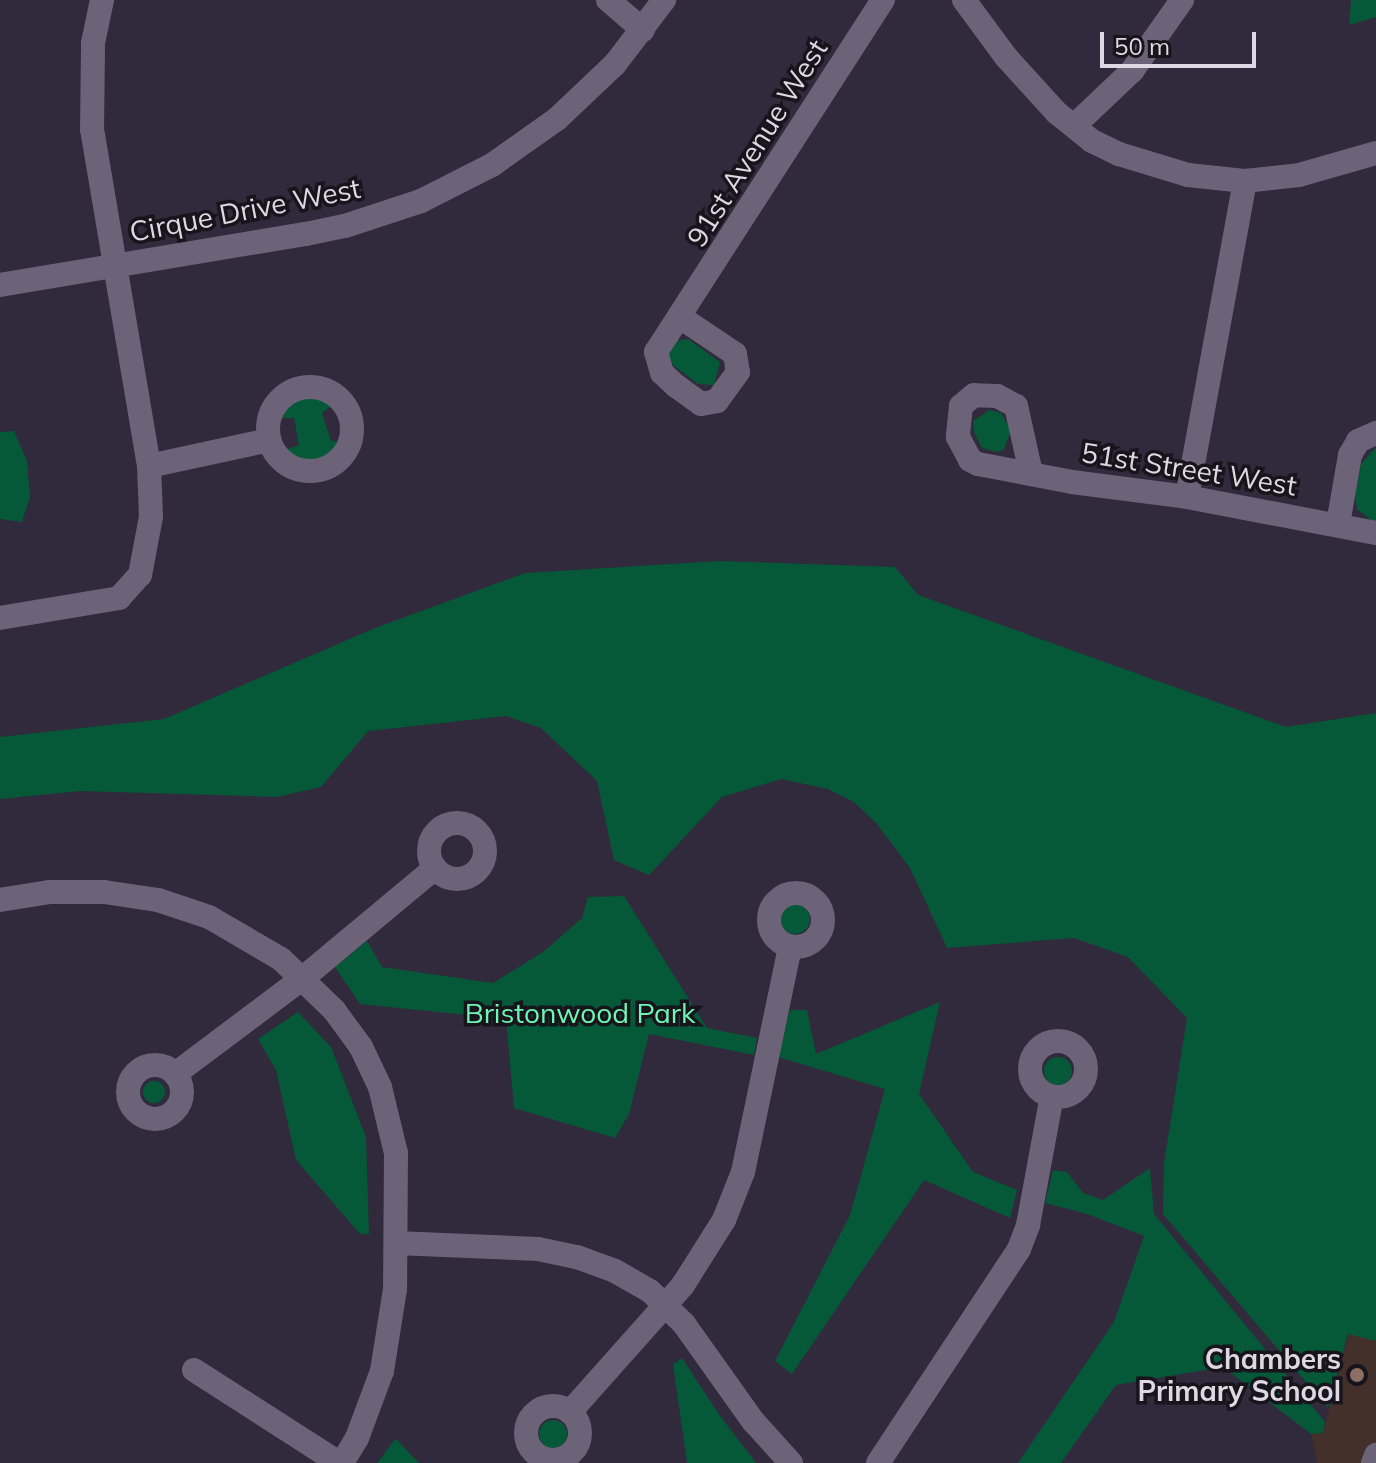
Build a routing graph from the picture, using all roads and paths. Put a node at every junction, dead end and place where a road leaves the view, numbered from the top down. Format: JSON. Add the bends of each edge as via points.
{"nodes":[{"id":1,"x":102,"y":0,"type":"edge"},
{"id":2,"x":608,"y":0,"type":"edge"},
{"id":3,"x":664,"y":0,"type":"edge"},
{"id":4,"x":883,"y":0,"type":"edge"},
{"id":5,"x":964,"y":0,"type":"edge"},
{"id":6,"x":1182,"y":0,"type":"edge"},
{"id":7,"x":643,"y":30,"type":"junction"},
{"id":8,"x":1075,"y":125,"type":"junction"},
{"id":9,"x":1376,"y":153,"type":"edge"},
{"id":10,"x":1245,"y":181,"type":"junction"},
{"id":11,"x":113,"y":266,"type":"junction"},
{"id":12,"x":0,"y":285,"type":"edge"},
{"id":13,"x":680,"y":317,"type":"dead end"},
{"id":14,"x":1376,"y":433,"type":"edge"},
{"id":15,"x":269,"y":440,"type":"dead end"},
{"id":16,"x":149,"y":466,"type":"junction"},
{"id":17,"x":1031,"y":473,"type":"dead end"},
{"id":18,"x":1187,"y":497,"type":"junction"},
{"id":19,"x":1338,"y":524,"type":"junction"},
{"id":20,"x":1376,"y":533,"type":"edge"},
{"id":21,"x":0,"y":618,"type":"edge"},
{"id":22,"x":435,"y":868,"type":"dead end"},
{"id":23,"x":0,"y":900,"type":"edge"},
{"id":24,"x":790,"y":947,"type":"dead end"},
{"id":25,"x":303,"y":978,"type":"junction"},
{"id":26,"x":175,"y":1074,"type":"dead end"},
{"id":27,"x":1052,"y":1096,"type":"dead end"},
{"id":28,"x":396,"y":1243,"type":"junction"},
{"id":29,"x":665,"y":1304,"type":"junction"},
{"id":30,"x":194,"y":1370,"type":"dead end"},
{"id":31,"x":570,"y":1412,"type":"dead end"},
{"id":32,"x":1376,"y":1455,"type":"edge"},
{"id":33,"x":341,"y":1463,"type":"edge"},
{"id":34,"x":791,"y":1463,"type":"edge"},
{"id":35,"x":878,"y":1463,"type":"edge"},
{"id":36,"x":1373,"y":1463,"type":"edge"}],
"edges":[{"from":1,"to":11,"type":"street","via":[[90,90]]},
{"from":2,"to":7,"type":"street"},
{"from":3,"to":7,"type":"street","name":"Cirque Drive West"},
{"from":4,"to":13,"type":"street","name":"91st Avenue West"},
{"from":5,"to":8,"type":"street","via":[[1033,88]]},
{"from":6,"to":8,"type":"street","via":[[1132,71]]},
{"from":7,"to":11,"type":"street","name":"Cirque Drive West","via":[[587,93],[547,127],[492,165],[421,201],[345,226]]},
{"from":8,"to":10,"type":"street","via":[[1092,141],[1119,154],[1188,175]]},
{"from":9,"to":10,"type":"street","via":[[1299,175]]},
{"from":10,"to":18,"type":"street"},
{"from":11,"to":12,"type":"street","name":"Cirque Drive West"},
{"from":11,"to":16,"type":"street"},
{"from":14,"to":19,"type":"street","via":[[1358,441],[1350,455]]},
{"from":15,"to":16,"type":"street"},
{"from":16,"to":21,"type":"street","via":[[151,517],[140,575],[129,590],[112,599]]},
{"from":17,"to":18,"type":"street","name":"51st Street West"},
{"from":18,"to":19,"type":"street","name":"51st Street West"},
{"from":19,"to":20,"type":"street","name":"51st Street West"},
{"from":22,"to":25,"type":"street"},
{"from":23,"to":25,"type":"street","via":[[77,891],[158,900],[235,929]]},
{"from":24,"to":29,"type":"street","via":[[743,1172],[705,1253]]},
{"from":25,"to":26,"type":"street"},
{"from":25,"to":28,"type":"street","via":[[348,1028],[380,1087],[396,1153]]},
{"from":27,"to":35,"type":"street","via":[[1019,1249]]},
{"from":28,"to":29,"type":"street","via":[[538,1249],[577,1257],[615,1271]]},
{"from":28,"to":33,"type":"street","via":[[393,1317],[382,1371],[357,1438]]},
{"from":29,"to":31,"type":"street"},
{"from":29,"to":34,"type":"street"},
{"from":30,"to":33,"type":"street"},
{"from":32,"to":36,"type":"street"}]}
